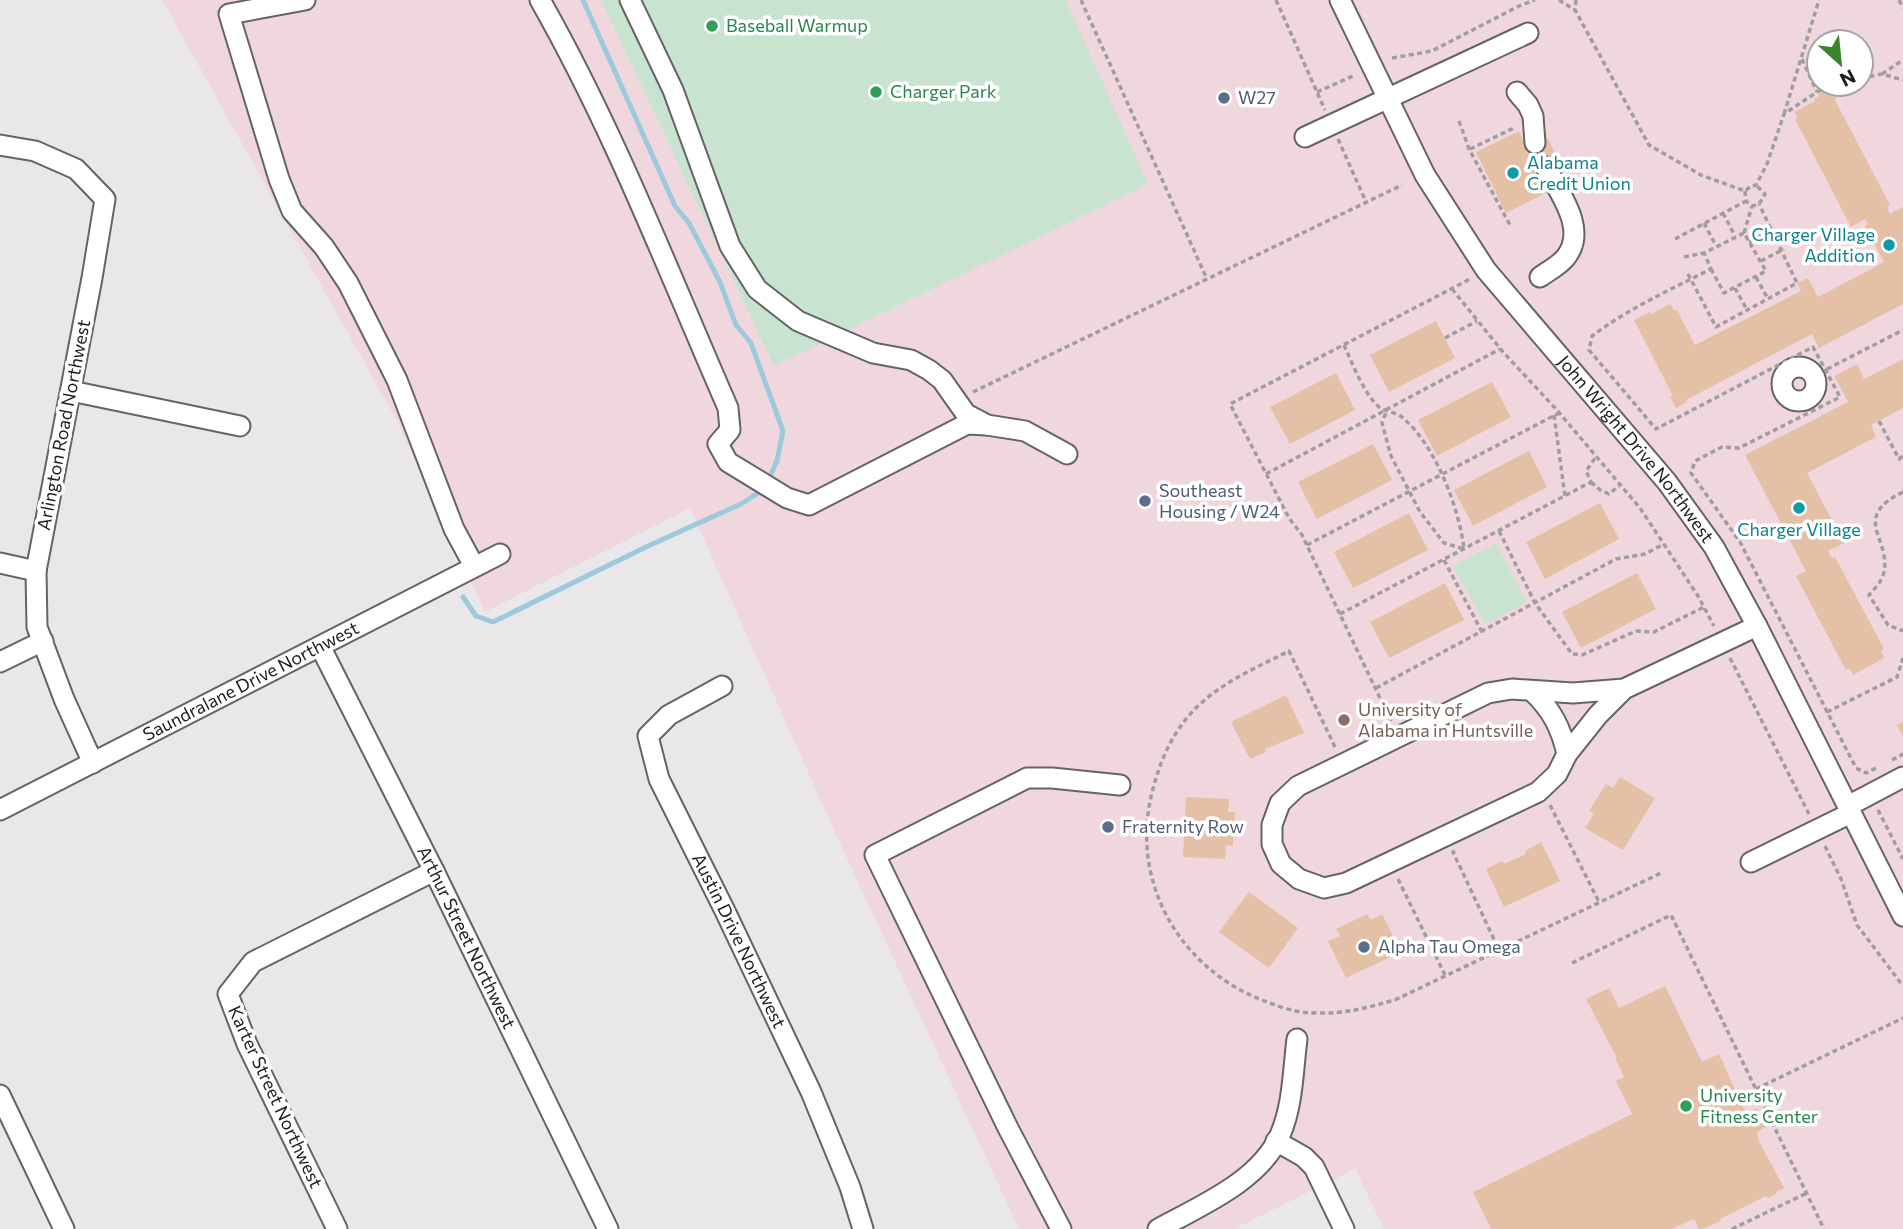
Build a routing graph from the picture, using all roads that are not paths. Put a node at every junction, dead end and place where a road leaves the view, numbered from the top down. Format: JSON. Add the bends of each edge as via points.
{"nodes":[{"id":1,"x":305,"y":0,"type":"edge"},
{"id":2,"x":540,"y":0,"type":"edge"},
{"id":3,"x":630,"y":0,"type":"edge"},
{"id":4,"x":1340,"y":0,"type":"edge"},
{"id":5,"x":1528,"y":33,"type":"dead end"},
{"id":6,"x":1517,"y":92,"type":"dead end"},
{"id":7,"x":1388,"y":98,"type":"junction"},
{"id":8,"x":1305,"y":137,"type":"dead end"},
{"id":9,"x":1535,"y":143,"type":"dead end"},
{"id":10,"x":0,"y":145,"type":"edge"},
{"id":11,"x":1546,"y":167,"type":"dead end"},
{"id":12,"x":1540,"y":276,"type":"dead end"},
{"id":13,"x":71,"y":391,"type":"junction"},
{"id":14,"x":988,"y":425,"type":"junction"},
{"id":15,"x":240,"y":426,"type":"dead end"},
{"id":16,"x":1068,"y":454,"type":"dead end"},
{"id":17,"x":500,"y":554,"type":"dead end"},
{"id":18,"x":0,"y":563,"type":"edge"},
{"id":19,"x":474,"y":566,"type":"junction"},
{"id":20,"x":36,"y":571,"type":"junction"},
{"id":21,"x":1757,"y":626,"type":"junction"},
{"id":22,"x":43,"y":641,"type":"junction"},
{"id":23,"x":321,"y":648,"type":"junction"},
{"id":24,"x":0,"y":662,"type":"edge"},
{"id":25,"x":722,"y":686,"type":"dead end"},
{"id":26,"x":1624,"y":689,"type":"junction"},
{"id":27,"x":1532,"y":691,"type":"junction"},
{"id":28,"x":1567,"y":754,"type":"junction"},
{"id":29,"x":93,"y":763,"type":"junction"},
{"id":30,"x":1903,"y":777,"type":"edge"},
{"id":31,"x":1121,"y":785,"type":"dead end"},
{"id":32,"x":1849,"y":809,"type":"junction"},
{"id":33,"x":0,"y":810,"type":"edge"},
{"id":34,"x":1751,"y":862,"type":"dead end"},
{"id":35,"x":434,"y":871,"type":"junction"},
{"id":36,"x":1903,"y":916,"type":"edge"},
{"id":37,"x":1297,"y":1039,"type":"dead end"},
{"id":38,"x":0,"y":1095,"type":"edge"},
{"id":39,"x":1276,"y":1141,"type":"junction"},
{"id":40,"x":64,"y":1229,"type":"edge"},
{"id":41,"x":337,"y":1229,"type":"edge"},
{"id":42,"x":608,"y":1229,"type":"edge"},
{"id":43,"x":863,"y":1229,"type":"edge"},
{"id":44,"x":1061,"y":1229,"type":"edge"},
{"id":45,"x":1158,"y":1229,"type":"edge"},
{"id":46,"x":1344,"y":1229,"type":"edge"}],
"edges":[{"from":1,"to":19,"type":"street","via":[[229,14],[292,211],[348,283],[397,380],[454,529]]},
{"from":2,"to":14,"type":"street","via":[[575,61],[626,170],[728,408],[730,430],[718,444],[728,462],[809,506],[968,424]]},
{"from":3,"to":14,"type":"street","via":[[673,90],[730,246],[757,289],[798,321],[873,353],[911,360],[929,370],[942,380],[966,414]]},
{"from":4,"to":7,"type":"street","name":"John Wright Drive Northwest"},
{"from":5,"to":7,"type":"street"},
{"from":6,"to":9,"type":"street","via":[[1533,116]]},
{"from":7,"to":8,"type":"street"},
{"from":7,"to":21,"type":"street","name":"John Wright Drive Northwest","via":[[1425,176],[1486,271],[1684,503]]},
{"from":10,"to":13,"type":"street","name":"Arlington Road Northwest","via":[[35,151],[76,169],[105,199]]},
{"from":11,"to":12,"type":"street","via":[[1575,225],[1573,245],[1565,259]]},
{"from":13,"to":15,"type":"street"},
{"from":13,"to":20,"type":"street","name":"Arlington Road Northwest"},
{"from":14,"to":16,"type":"street","via":[[1026,431]]},
{"from":17,"to":19,"type":"street","name":"Saundralane Drive Northwest"},
{"from":18,"to":20,"type":"street"},
{"from":19,"to":23,"type":"street","name":"Saundralane Drive Northwest"},
{"from":20,"to":22,"type":"street","name":"Arlington Road Northwest","via":[[37,627]]},
{"from":21,"to":26,"type":"street"},
{"from":21,"to":32,"type":"street","name":"John Wright Drive Northwest"},
{"from":22,"to":24,"type":"street"},
{"from":22,"to":29,"type":"street","name":"Arlington Road Northwest"},
{"from":23,"to":29,"type":"street","name":"Saundralane Drive Northwest"},
{"from":23,"to":35,"type":"street","name":"Arthur Street Northwest"},
{"from":25,"to":43,"type":"street","name":"Austin Drive Northwest","via":[[669,715],[648,736],[653,758],[659,779],[811,1093]]},
{"from":26,"to":27,"type":"street"},
{"from":26,"to":28,"type":"street"},
{"from":27,"to":28,"type":"street","via":[[1548,707]]},
{"from":27,"to":28,"type":"street","via":[[1488,693],[1298,786],[1280,803],[1272,825],[1272,844],[1281,864],[1299,879],[1324,888],[1346,883],[1538,792],[1557,774]]},
{"from":29,"to":33,"type":"street","name":"Saundralane Drive Northwest"},
{"from":30,"to":32,"type":"street"},
{"from":31,"to":44,"type":"street","via":[[1027,778],[875,855]]},
{"from":32,"to":34,"type":"street"},
{"from":32,"to":36,"type":"street","name":"John Wright Drive Northwest"},
{"from":35,"to":41,"type":"street","name":"Karter Street Northwest","via":[[253,962],[228,994],[247,1044]]},
{"from":35,"to":42,"type":"street","name":"Arthur Street Northwest"},
{"from":37,"to":39,"type":"street","via":[[1288,1105]]},
{"from":38,"to":40,"type":"street"},
{"from":39,"to":45,"type":"street","via":[[1231,1189]]},
{"from":39,"to":46,"type":"street","via":[[1314,1167]]}]}
